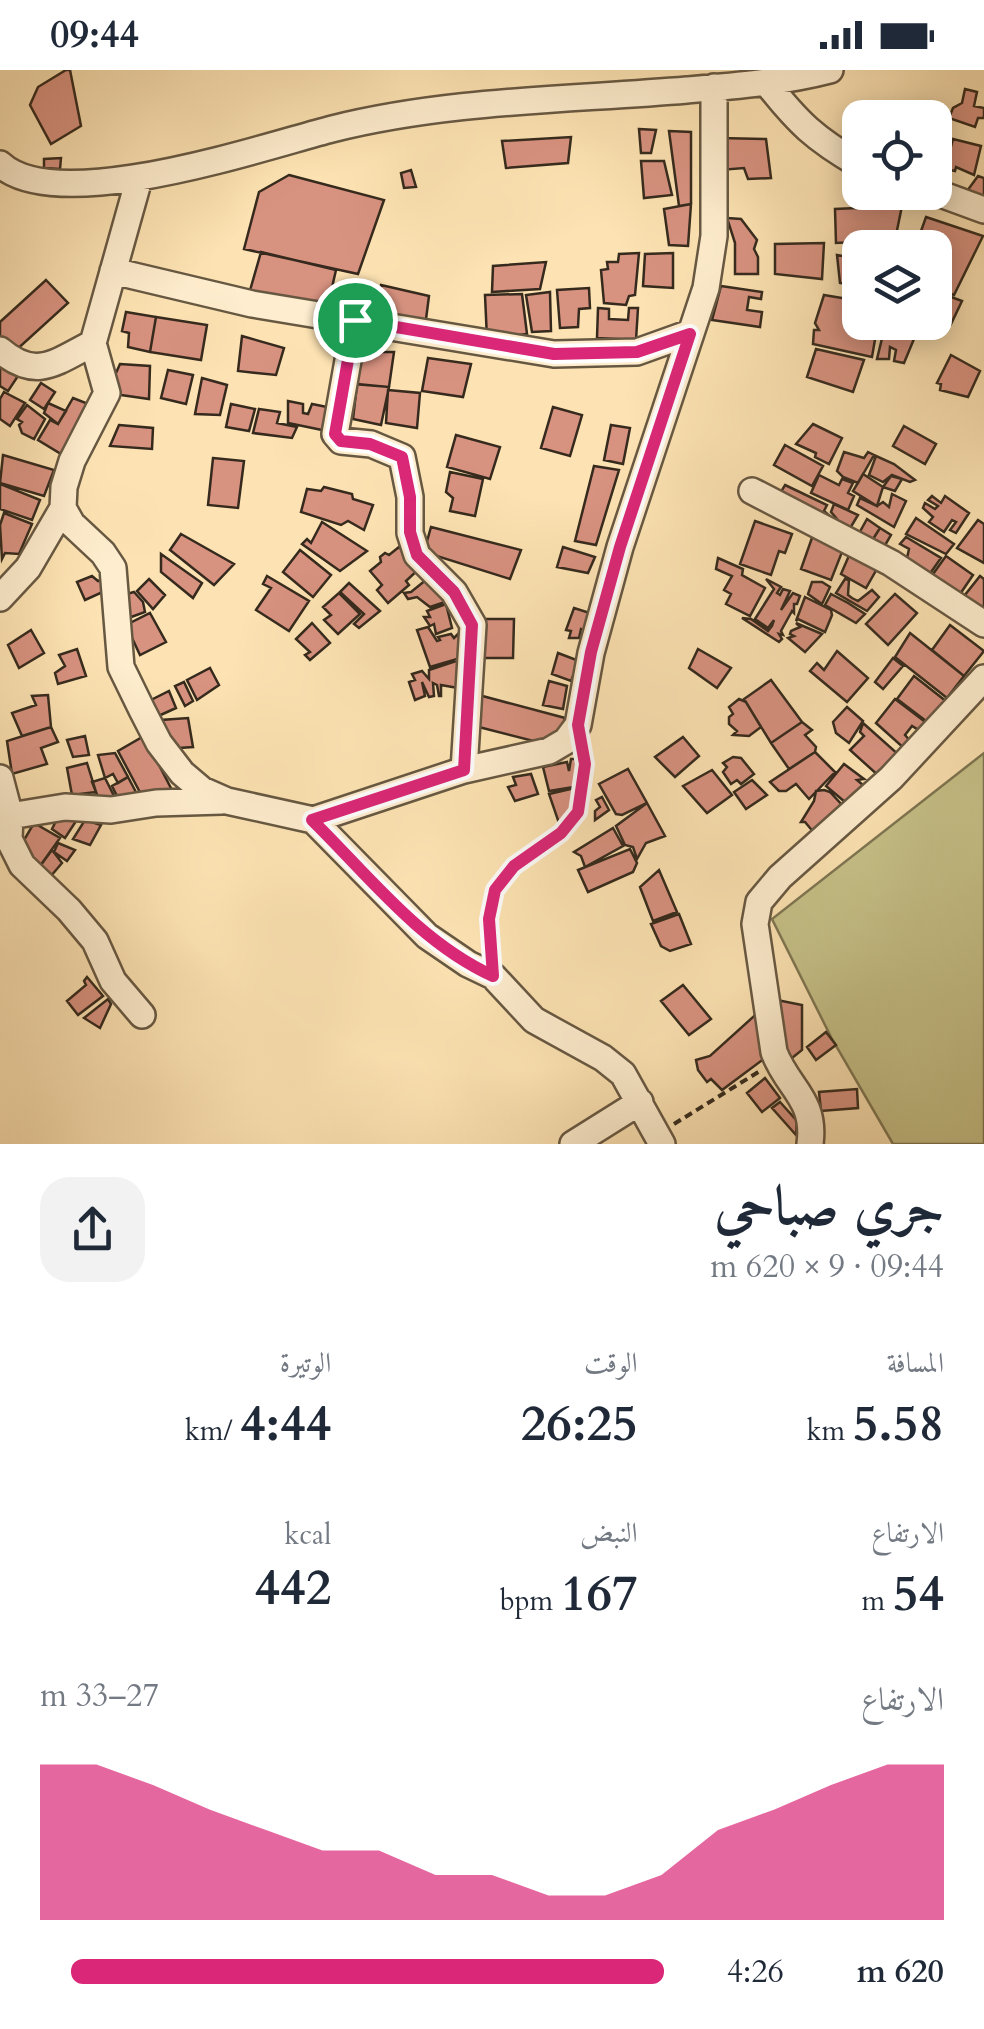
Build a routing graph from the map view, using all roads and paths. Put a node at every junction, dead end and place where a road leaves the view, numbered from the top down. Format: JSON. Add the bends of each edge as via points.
{"nodes":[{"id":1,"x":830,"y":70,"type":"edge"},
{"id":2,"x":766,"y":82,"type":"junction"},
{"id":3,"x":714,"y":88,"type":"junction"},
{"id":4,"x":842,"y":154,"type":"edge"},
{"id":5,"x":0,"y":164,"type":"edge"},
{"id":6,"x":139,"y":179,"type":"junction"},
{"id":7,"x":952,"y":198,"type":"edge"},
{"id":8,"x":984,"y":210,"type":"edge"},
{"id":9,"x":113,"y":271,"type":"junction"},
{"id":10,"x":355,"y":320,"type":"junction"},
{"id":11,"x":690,"y":334,"type":"junction"},
{"id":12,"x":93,"y":343,"type":"junction"},
{"id":13,"x":0,"y":350,"type":"edge"},
{"id":14,"x":752,"y":490,"type":"dead end"},
{"id":15,"x":63,"y":508,"type":"junction"},
{"id":16,"x":0,"y":598,"type":"edge"},
{"id":17,"x":984,"y":624,"type":"edge"},
{"id":18,"x":984,"y":678,"type":"edge"},
{"id":19,"x":578,"y":725,"type":"junction"},
{"id":20,"x":464,"y":770,"type":"junction"},
{"id":21,"x":0,"y":778,"type":"edge"},
{"id":22,"x":227,"y":801,"type":"junction"},
{"id":23,"x":312,"y":820,"type":"junction"},
{"id":24,"x":6,"y":835,"type":"edge"},
{"id":25,"x":493,"y":976,"type":"junction"},
{"id":26,"x":142,"y":1014,"type":"dead end"},
{"id":27,"x":777,"y":1061,"type":"junction"},
{"id":28,"x":640,"y":1102,"type":"junction"},
{"id":29,"x":660,"y":1139,"type":"edge"},
{"id":30,"x":573,"y":1144,"type":"edge"},
{"id":31,"x":810,"y":1144,"type":"edge"}],
"edges":[{"from":1,"to":2,"type":"street"},
{"from":2,"to":3,"type":"street"},
{"from":2,"to":4,"type":"street","via":[[798,123]]},
{"from":3,"to":6,"type":"street","via":[[402,114]]},
{"from":3,"to":11,"type":"street","via":[[714,236]]},
{"from":5,"to":6,"type":"street","via":[[35,182]]},
{"from":6,"to":9,"type":"street"},
{"from":7,"to":8,"type":"street"},
{"from":9,"to":10,"type":"street"},
{"from":9,"to":12,"type":"street"},
{"from":10,"to":11,"type":"street","via":[[554,354],[637,352]]},
{"from":10,"to":20,"type":"street","via":[[335,434],[402,457],[417,555],[454,592],[472,625]]},
{"from":11,"to":19,"type":"street","via":[[620,547]]},
{"from":12,"to":13,"type":"street","via":[[48,366],[17,364]]},
{"from":12,"to":15,"type":"street","via":[[107,393],[72,462]]},
{"from":14,"to":17,"type":"street","via":[[891,563]]},
{"from":15,"to":16,"type":"street","via":[[28,568]]},
{"from":15,"to":22,"type":"street","via":[[113,568],[121,667],[159,743],[202,790]]},
{"from":18,"to":27,"type":"street","via":[[891,778],[759,902],[756,924]]},
{"from":19,"to":20,"type":"street","via":[[549,752]]},
{"from":19,"to":25,"type":"path","via":[[585,764],[578,812],[495,890],[489,919]]},
{"from":20,"to":23,"type":"street"},
{"from":21,"to":24,"type":"street"},
{"from":22,"to":23,"type":"street"},
{"from":22,"to":24,"type":"street","via":[[111,810],[65,806]]},
{"from":23,"to":25,"type":"street","via":[[427,936]]},
{"from":24,"to":26,"type":"street","via":[[22,865],[95,941],[113,982]]},
{"from":25,"to":28,"type":"street","via":[[534,1020],[623,1074]]},
{"from":27,"to":29,"type":"path"},
{"from":27,"to":31,"type":"street","via":[[808,1106]]},
{"from":28,"to":29,"type":"street"},
{"from":28,"to":30,"type":"street"}]}
